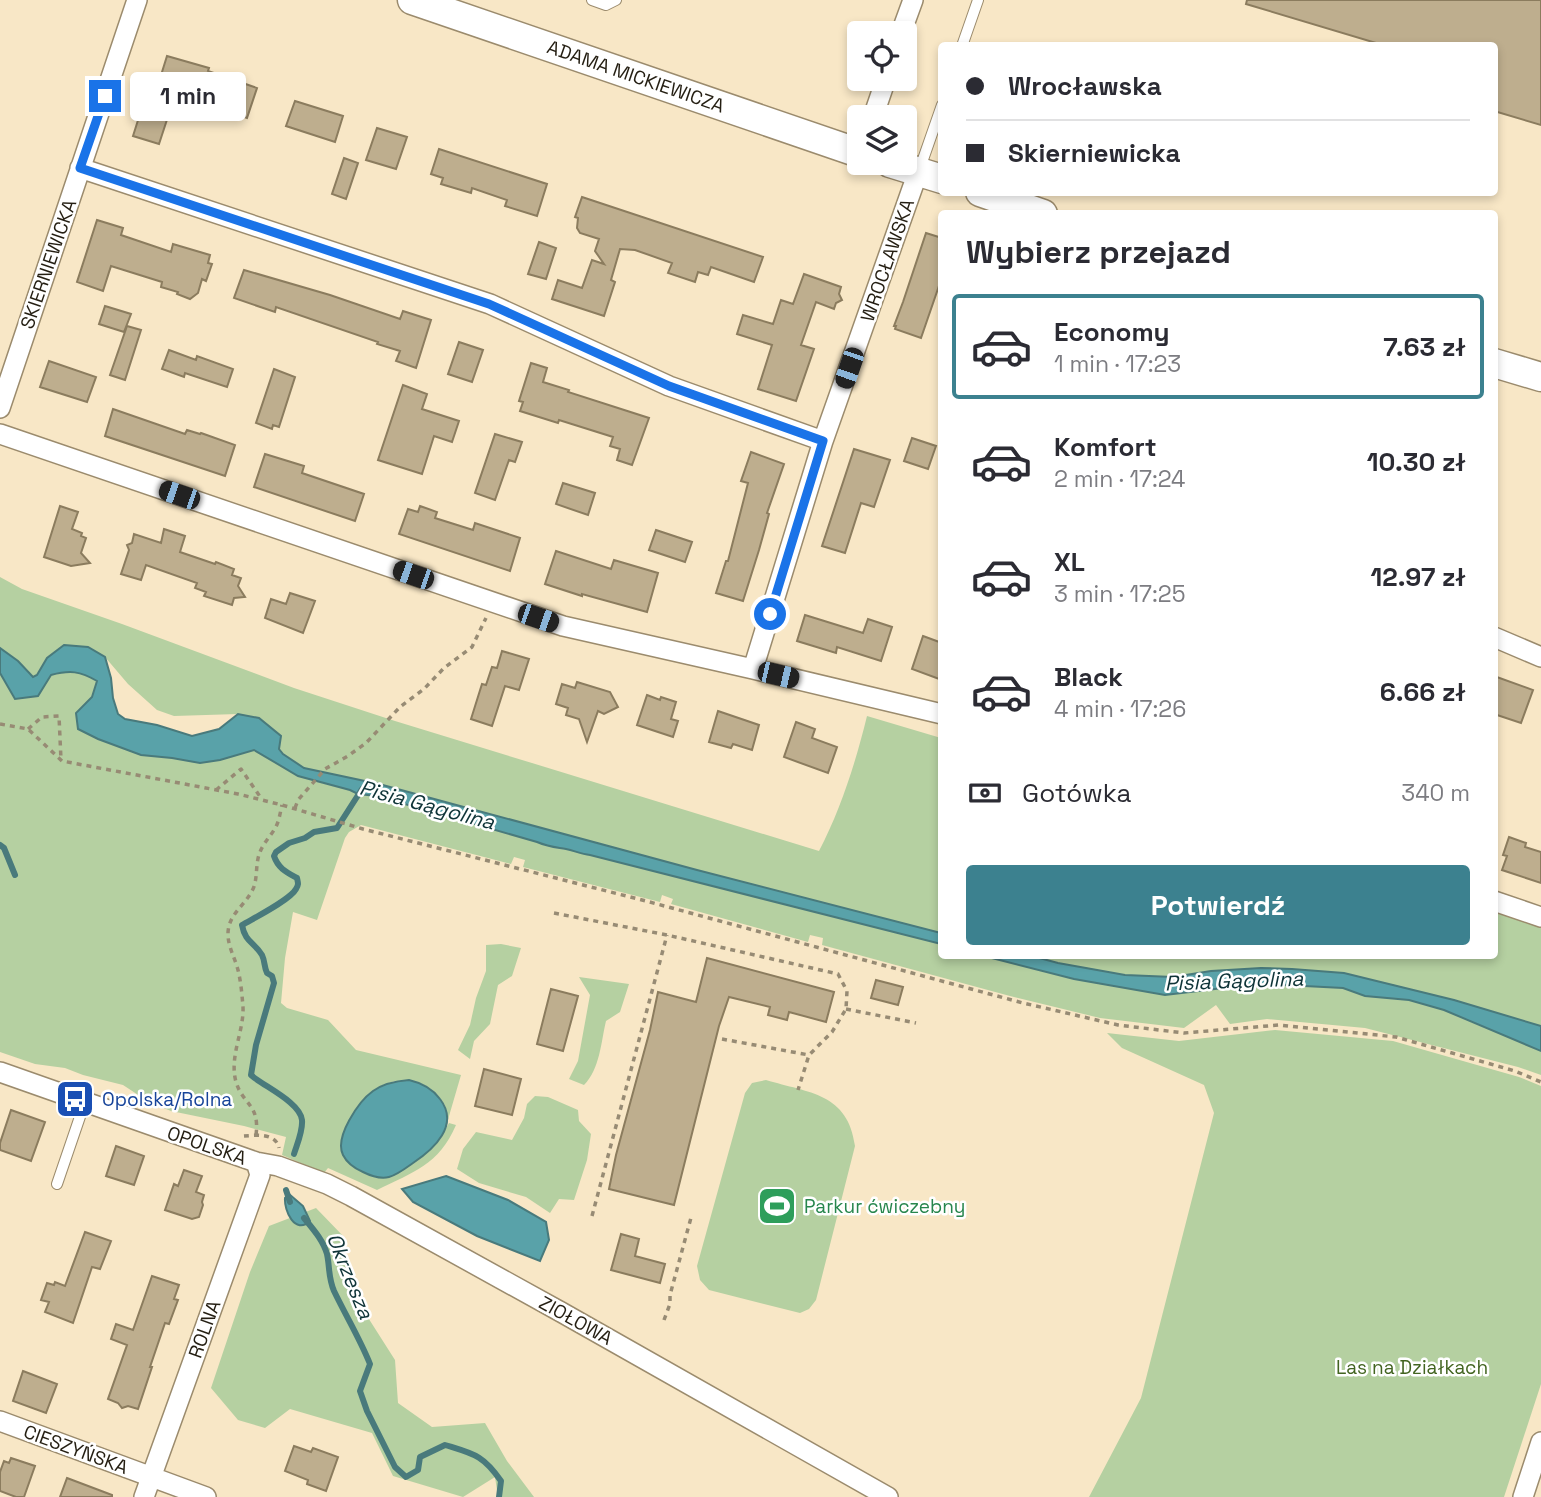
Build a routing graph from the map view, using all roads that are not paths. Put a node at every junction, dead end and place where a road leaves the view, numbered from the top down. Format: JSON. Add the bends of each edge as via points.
{"nodes":[{"id":1,"x":137,"y":0,"type":"edge"},
{"id":2,"x":592,"y":0,"type":"edge"},
{"id":3,"x":616,"y":0,"type":"edge"},
{"id":4,"x":913,"y":0,"type":"edge"},
{"id":5,"x":978,"y":0,"type":"edge"},
{"id":6,"x":432,"y":3,"type":"edge"},
{"id":7,"x":905,"y":21,"type":"edge"},
{"id":8,"x":963,"y":42,"type":"edge"},
{"id":9,"x":938,"y":129,"type":"edge"},
{"id":10,"x":847,"y":149,"type":"edge"},
{"id":11,"x":80,"y":168,"type":"junction"},
{"id":12,"x":930,"y":176,"type":"edge"},
{"id":13,"x":991,"y":196,"type":"edge"},
{"id":14,"x":1032,"y":210,"type":"edge"},
{"id":15,"x":1498,"y":364,"type":"edge"},
{"id":16,"x":1541,"y":377,"type":"edge"},
{"id":17,"x":0,"y":408,"type":"edge"},
{"id":18,"x":0,"y":434,"type":"edge"},
{"id":19,"x":823,"y":441,"type":"junction"},
{"id":20,"x":1498,"y":639,"type":"edge"},
{"id":21,"x":1541,"y":657,"type":"edge"},
{"id":22,"x":753,"y":669,"type":"junction"},
{"id":23,"x":938,"y":713,"type":"edge"},
{"id":24,"x":1498,"y":902,"type":"edge"},
{"id":25,"x":1541,"y":917,"type":"edge"},
{"id":26,"x":0,"y":1072,"type":"edge"},
{"id":27,"x":85,"y":1102,"type":"junction"},
{"id":28,"x":256,"y":1162,"type":"junction"},
{"id":29,"x":57,"y":1184,"type":"dead end"},
{"id":30,"x":0,"y":1421,"type":"edge"},
{"id":31,"x":1541,"y":1442,"type":"edge"},
{"id":32,"x":151,"y":1476,"type":"junction"},
{"id":33,"x":144,"y":1497,"type":"edge"},
{"id":34,"x":206,"y":1497,"type":"edge"},
{"id":35,"x":888,"y":1497,"type":"edge"},
{"id":36,"x":1522,"y":1497,"type":"edge"}],
"edges":[{"from":1,"to":11,"type":"street","name":"SKIERNIEWICKA"},
{"from":2,"to":3,"type":"lane","via":[[606,5]]},
{"from":4,"to":7,"type":"street"},
{"from":5,"to":8,"type":"lane"},
{"from":6,"to":10,"type":"street","name":"ADAMA MICKIEWICZA"},
{"from":9,"to":12,"type":"lane"},
{"from":11,"to":17,"type":"street","name":"SKIERNIEWICKA"},
{"from":11,"to":19,"type":"street","via":[[489,304],[669,386]]},
{"from":12,"to":19,"type":"street","name":"WROCŁAWSKA"},
{"from":13,"to":14,"type":"street"},
{"from":15,"to":16,"type":"street"},
{"from":18,"to":22,"type":"street","via":[[563,626]]},
{"from":19,"to":22,"type":"street","name":"WROCŁAWSKA"},
{"from":20,"to":21,"type":"street"},
{"from":22,"to":23,"type":"street"},
{"from":24,"to":25,"type":"street"},
{"from":26,"to":27,"type":"street","name":"OPOLSKA"},
{"from":27,"to":28,"type":"street","name":"OPOLSKA"},
{"from":27,"to":29,"type":"lane"},
{"from":28,"to":32,"type":"street","name":"ROLNA","via":[[260,1175]]},
{"from":28,"to":35,"type":"street","name":"ZIOŁOWA","via":[[327,1184]]},
{"from":30,"to":32,"type":"street","name":"CIESZYŃSKA"},
{"from":31,"to":36,"type":"street"},
{"from":32,"to":33,"type":"street","name":"ROLNA"},
{"from":32,"to":34,"type":"street","name":"CIESZYŃSKA"}]}
